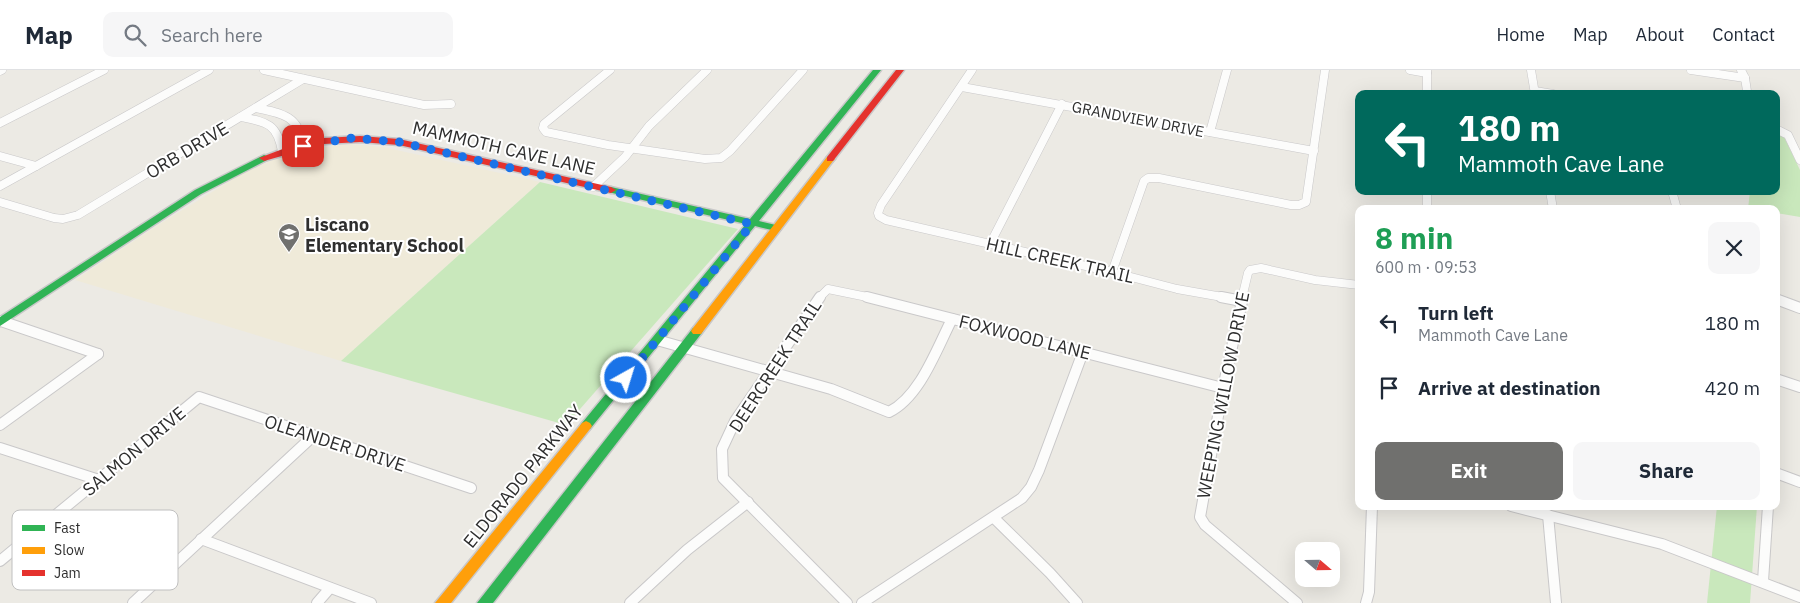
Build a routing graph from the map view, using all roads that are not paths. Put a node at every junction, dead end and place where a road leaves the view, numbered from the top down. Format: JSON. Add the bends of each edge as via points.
{"nodes":[{"id":1,"x":104,"y":70,"type":"edge"},
{"id":2,"x":209,"y":70,"type":"edge"},
{"id":3,"x":264,"y":70,"type":"edge"},
{"id":4,"x":609,"y":70,"type":"edge"},
{"id":5,"x":707,"y":70,"type":"edge"},
{"id":6,"x":803,"y":70,"type":"edge"},
{"id":7,"x":878,"y":70,"type":"edge"},
{"id":8,"x":900,"y":70,"type":"edge"},
{"id":9,"x":972,"y":70,"type":"edge"},
{"id":10,"x":1228,"y":70,"type":"edge"},
{"id":11,"x":1326,"y":70,"type":"edge"},
{"id":12,"x":1410,"y":70,"type":"edge"},
{"id":13,"x":1531,"y":70,"type":"edge"},
{"id":14,"x":1691,"y":70,"type":"edge"},
{"id":15,"x":1741,"y":70,"type":"edge"},
{"id":16,"x":1427,"y":71,"type":"edge"},
{"id":17,"x":1745,"y":78,"type":"junction"},
{"id":18,"x":303,"y":79,"type":"junction"},
{"id":19,"x":962,"y":87,"type":"junction"},
{"id":20,"x":1427,"y":90,"type":"edge"},
{"id":21,"x":1535,"y":90,"type":"edge"},
{"id":22,"x":1747,"y":90,"type":"edge"},
{"id":23,"x":451,"y":104,"type":"dead end"},
{"id":24,"x":1062,"y":104,"type":"junction"},
{"id":25,"x":256,"y":108,"type":"junction"},
{"id":26,"x":241,"y":116,"type":"junction"},
{"id":27,"x":0,"y":123,"type":"edge"},
{"id":28,"x":1792,"y":128,"type":"dead end"},
{"id":29,"x":1780,"y":131,"type":"edge"},
{"id":30,"x":1780,"y":131,"type":"edge"},
{"id":31,"x":1210,"y":132,"type":"junction"},
{"id":32,"x":303,"y":146,"type":"junction"},
{"id":33,"x":631,"y":148,"type":"junction"},
{"id":34,"x":282,"y":151,"type":"junction"},
{"id":35,"x":1314,"y":152,"type":"junction"},
{"id":36,"x":0,"y":156,"type":"edge"},
{"id":37,"x":1800,"y":160,"type":"edge"},
{"id":38,"x":36,"y":166,"type":"junction"},
{"id":39,"x":0,"y":186,"type":"edge"},
{"id":40,"x":593,"y":187,"type":"junction"},
{"id":41,"x":0,"y":202,"type":"edge"},
{"id":42,"x":1300,"y":205,"type":"joint"},
{"id":43,"x":752,"y":224,"type":"junction"},
{"id":44,"x":776,"y":228,"type":"junction"},
{"id":45,"x":990,"y":244,"type":"junction"},
{"id":46,"x":1112,"y":272,"type":"junction"},
{"id":47,"x":1355,"y":285,"type":"edge"},
{"id":48,"x":828,"y":289,"type":"joint"},
{"id":49,"x":1780,"y":300,"type":"edge"},
{"id":50,"x":1242,"y":301,"type":"junction"},
{"id":51,"x":1800,"y":308,"type":"edge"},
{"id":52,"x":952,"y":319,"type":"junction"},
{"id":53,"x":0,"y":321,"type":"edge"},
{"id":54,"x":657,"y":340,"type":"junction"},
{"id":55,"x":682,"y":347,"type":"junction"},
{"id":56,"x":1082,"y":352,"type":"junction"},
{"id":57,"x":769,"y":372,"type":"junction"},
{"id":58,"x":1780,"y":380,"type":"edge"},
{"id":59,"x":1800,"y":387,"type":"edge"},
{"id":60,"x":1223,"y":388,"type":"junction"},
{"id":61,"x":199,"y":397,"type":"joint"},
{"id":62,"x":0,"y":425,"type":"edge"},
{"id":63,"x":312,"y":437,"type":"junction"},
{"id":64,"x":0,"y":448,"type":"edge"},
{"id":65,"x":1780,"y":474,"type":"edge"},
{"id":66,"x":99,"y":480,"type":"junction"},
{"id":67,"x":1800,"y":482,"type":"edge"},
{"id":68,"x":471,"y":488,"type":"dead end"},
{"id":69,"x":748,"y":502,"type":"junction"},
{"id":70,"x":63,"y":510,"type":"edge"},
{"id":71,"x":1372,"y":510,"type":"edge"},
{"id":72,"x":1528,"y":510,"type":"edge"},
{"id":73,"x":1768,"y":510,"type":"edge"},
{"id":74,"x":1548,"y":515,"type":"junction"},
{"id":75,"x":994,"y":518,"type":"junction"},
{"id":76,"x":201,"y":539,"type":"junction"},
{"id":77,"x":12,"y":552,"type":"edge"},
{"id":78,"x":178,"y":561,"type":"edge"},
{"id":79,"x":0,"y":562,"type":"edge"},
{"id":80,"x":1763,"y":582,"type":"junction"},
{"id":81,"x":330,"y":588,"type":"junction"},
{"id":82,"x":147,"y":590,"type":"edge"},
{"id":83,"x":1800,"y":597,"type":"edge"},
{"id":84,"x":133,"y":603,"type":"edge"},
{"id":85,"x":316,"y":603,"type":"edge"},
{"id":86,"x":370,"y":603,"type":"edge"},
{"id":87,"x":442,"y":603,"type":"edge"},
{"id":88,"x":484,"y":603,"type":"edge"},
{"id":89,"x":630,"y":603,"type":"edge"},
{"id":90,"x":847,"y":603,"type":"edge"},
{"id":91,"x":862,"y":603,"type":"edge"},
{"id":92,"x":1077,"y":603,"type":"edge"},
{"id":93,"x":1298,"y":603,"type":"edge"},
{"id":94,"x":1366,"y":603,"type":"edge"},
{"id":95,"x":1556,"y":603,"type":"edge"}],
"edges":[{"from":1,"to":27,"type":"street"},
{"from":2,"to":38,"type":"street"},
{"from":3,"to":18,"type":"street"},
{"from":4,"to":33,"type":"street","via":[[542,128],[546,132],[581,140]]},
{"from":5,"to":33,"type":"street","via":[[648,126]]},
{"from":6,"to":33,"type":"street","via":[[720,158]]},
{"from":7,"to":43,"type":"main road","name":"ELDORADO PARKWAY"},
{"from":8,"to":44,"type":"main road"},
{"from":9,"to":19,"type":"street"},
{"from":10,"to":31,"type":"street"},
{"from":11,"to":35,"type":"street"},
{"from":12,"to":16,"type":"street"},
{"from":13,"to":21,"type":"street"},
{"from":14,"to":17,"type":"street"},
{"from":15,"to":17,"type":"street"},
{"from":16,"to":20,"type":"street"},
{"from":17,"to":22,"type":"street"},
{"from":18,"to":23,"type":"street","via":[[424,105]]},
{"from":18,"to":25,"type":"street","name":"ORB DRIVE"},
{"from":19,"to":24,"type":"street","name":"GRANDVIEW DRIVE"},
{"from":19,"to":45,"type":"street","name":"HILL CREEK TRAIL","via":[[878,213],[886,220]]},
{"from":24,"to":31,"type":"street","name":"GRANDVIEW DRIVE"},
{"from":24,"to":45,"type":"street"},
{"from":25,"to":26,"type":"street","name":"ORB DRIVE"},
{"from":25,"to":32,"type":"street","via":[[279,113],[295,122],[302,132]]},
{"from":26,"to":34,"type":"street","via":[[276,129]]},
{"from":26,"to":41,"type":"street","name":"ORB DRIVE","via":[[69,218],[54,218]]},
{"from":28,"to":29,"type":"street"},
{"from":30,"to":37,"type":"street","via":[[1788,135]]},
{"from":31,"to":35,"type":"street","name":"GRANDVIEW DRIVE"},
{"from":32,"to":34,"type":"main road","name":"MAMMOTH CAVE LANE"},
{"from":32,"to":40,"type":"main road","name":"MAMMOTH CAVE LANE","via":[[352,138],[377,138]]},
{"from":33,"to":40,"type":"street"},
{"from":34,"to":53,"type":"main road","name":"MAMMOTH CAVE LANE","via":[[216,180]]},
{"from":35,"to":42,"type":"street","via":[[1306,202]]},
{"from":36,"to":38,"type":"street"},
{"from":38,"to":39,"type":"street"},
{"from":40,"to":43,"type":"main road","name":"MAMMOTH CAVE LANE"},
{"from":42,"to":46,"type":"street","via":[[1148,178],[1144,181]]},
{"from":43,"to":44,"type":"main road","name":"MAMMOTH CAVE LANE"},
{"from":43,"to":54,"type":"main road","name":"ELDORADO PARKWAY"},
{"from":44,"to":55,"type":"main road"},
{"from":45,"to":46,"type":"street","name":"HILL CREEK TRAIL"},
{"from":46,"to":50,"type":"street","name":"HILL CREEK TRAIL"},
{"from":47,"to":50,"type":"street","name":"WEEPING WILLOW DRIVE","via":[[1315,280],[1262,268],[1248,273]]},
{"from":48,"to":52,"type":"street","name":"FOXWOOD LANE"},
{"from":48,"to":57,"type":"street","name":"DEERCREEK TRAIL"},
{"from":49,"to":51,"type":"street"},
{"from":50,"to":60,"type":"street","name":"WEEPING WILLOW DRIVE"},
{"from":52,"to":56,"type":"street","name":"FOXWOOD LANE"},
{"from":52,"to":57,"type":"street","via":[[914,391],[892,412],[831,389]]},
{"from":53,"to":62,"type":"street","via":[[98,354]]},
{"from":54,"to":55,"type":"street"},
{"from":54,"to":87,"type":"main road","name":"ELDORADO PARKWAY"},
{"from":55,"to":57,"type":"street"},
{"from":55,"to":88,"type":"main road"},
{"from":56,"to":60,"type":"street","name":"FOXWOOD LANE"},
{"from":56,"to":75,"type":"street","via":[[1036,478],[1022,498]]},
{"from":57,"to":69,"type":"street","name":"DEERCREEK TRAIL","via":[[735,422],[722,449],[723,478]]},
{"from":58,"to":59,"type":"street"},
{"from":60,"to":93,"type":"street","name":"WEEPING WILLOW DRIVE","via":[[1199,512],[1201,520]]},
{"from":61,"to":63,"type":"street","name":"OLEANDER DRIVE"},
{"from":61,"to":66,"type":"street","name":"SALMON DRIVE"},
{"from":63,"to":68,"type":"street","name":"OLEANDER DRIVE"},
{"from":63,"to":76,"type":"street"},
{"from":64,"to":66,"type":"street"},
{"from":65,"to":67,"type":"street"},
{"from":66,"to":70,"type":"street","name":"SALMON DRIVE"},
{"from":69,"to":89,"type":"street","via":[[657,574]]},
{"from":69,"to":90,"type":"street","name":"DEERCREEK TRAIL"},
{"from":71,"to":94,"type":"street"},
{"from":72,"to":74,"type":"street"},
{"from":73,"to":80,"type":"street"},
{"from":74,"to":80,"type":"street","via":[[1662,544]]},
{"from":74,"to":95,"type":"street"},
{"from":75,"to":91,"type":"street"},
{"from":75,"to":92,"type":"street"},
{"from":76,"to":78,"type":"street"},
{"from":76,"to":81,"type":"street"},
{"from":77,"to":79,"type":"street","name":"SALMON DRIVE"},
{"from":80,"to":83,"type":"street"},
{"from":81,"to":85,"type":"street"},
{"from":81,"to":86,"type":"street"},
{"from":82,"to":84,"type":"street"}]}
